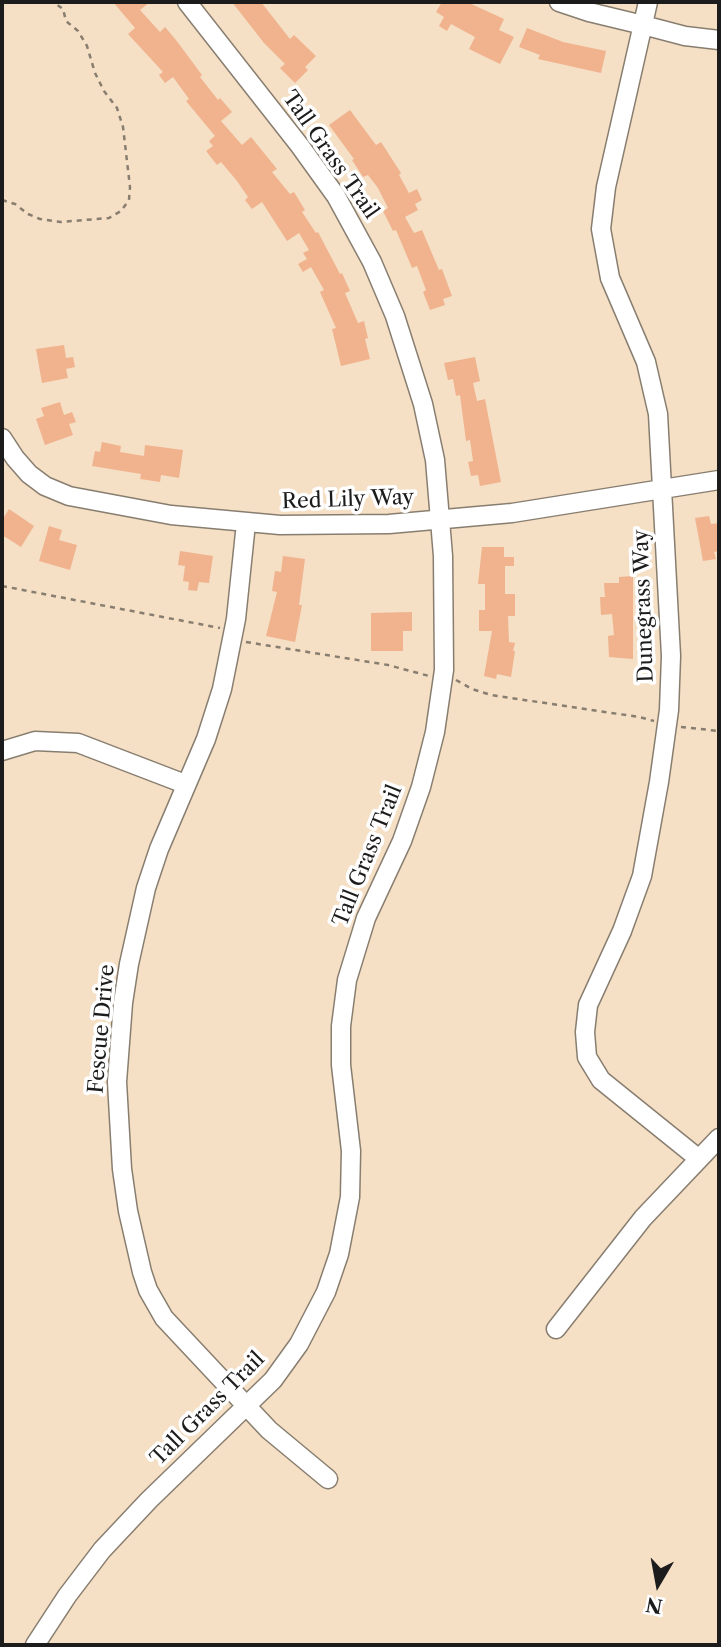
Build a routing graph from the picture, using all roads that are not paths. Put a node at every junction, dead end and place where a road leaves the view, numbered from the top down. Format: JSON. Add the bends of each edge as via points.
{"nodes":[{"id":1,"x":187,"y":2,"type":"edge"},
{"id":2,"x":559,"y":2,"type":"edge"},
{"id":3,"x":648,"y":2,"type":"edge"},
{"id":4,"x":643,"y":25,"type":"junction"},
{"id":5,"x":719,"y":40,"type":"edge"},
{"id":6,"x":2,"y":438,"type":"edge"},
{"id":7,"x":719,"y":480,"type":"edge"},
{"id":8,"x":663,"y":489,"type":"junction"},
{"id":9,"x":440,"y":519,"type":"junction"},
{"id":10,"x":246,"y":523,"type":"junction"},
{"id":11,"x":2,"y":751,"type":"edge"},
{"id":12,"x":186,"y":784,"type":"junction"},
{"id":13,"x":719,"y":1138,"type":"edge"},
{"id":14,"x":699,"y":1159,"type":"junction"},
{"id":15,"x":556,"y":1329,"type":"dead end"},
{"id":16,"x":246,"y":1408,"type":"junction"},
{"id":17,"x":328,"y":1479,"type":"dead end"},
{"id":18,"x":35,"y":1645,"type":"edge"}],
"edges":[{"from":1,"to":9,"type":"street","name":"Tall Grass Trail","via":[[321,174],[372,262],[403,337],[423,404],[435,460]]},
{"from":2,"to":4,"type":"street"},
{"from":3,"to":4,"type":"street","name":"Dunegrass Way"},
{"from":4,"to":5,"type":"street"},
{"from":4,"to":8,"type":"street","name":"Dunegrass Way","via":[[606,187],[601,229],[610,278],[653,386]]},
{"from":6,"to":10,"type":"street","name":"Red Lily Way","via":[[29,474],[62,494],[151,512]]},
{"from":7,"to":8,"type":"street","name":"Red Lily Way"},
{"from":8,"to":9,"type":"street","name":"Red Lily Way"},
{"from":8,"to":14,"type":"street","name":"Dunegrass Way","via":[[671,656],[659,782],[642,876],[588,1005],[585,1032],[587,1057],[601,1080]]},
{"from":9,"to":10,"type":"street","name":"Red Lily Way","via":[[348,526]]},
{"from":9,"to":16,"type":"street","name":"Tall Grass Trail","via":[[443,678],[435,732],[402,841],[366,918],[347,980],[341,1065],[351,1175],[339,1254],[326,1292],[299,1344]]},
{"from":10,"to":12,"type":"street","name":"Fescue Drive","via":[[233,635],[215,713]]},
{"from":11,"to":12,"type":"street","via":[[35,741],[66,741]]},
{"from":12,"to":16,"type":"street","name":"Fescue Drive","via":[[146,888],[129,964],[117,1082],[122,1169],[135,1247],[155,1304],[173,1330]]},
{"from":13,"to":14,"type":"street"},
{"from":14,"to":15,"type":"street","via":[[643,1218]]},
{"from":16,"to":17,"type":"street","name":"Fescue Drive"},
{"from":16,"to":18,"type":"street","name":"Tall Grass Trail","via":[[102,1550]]}]}
